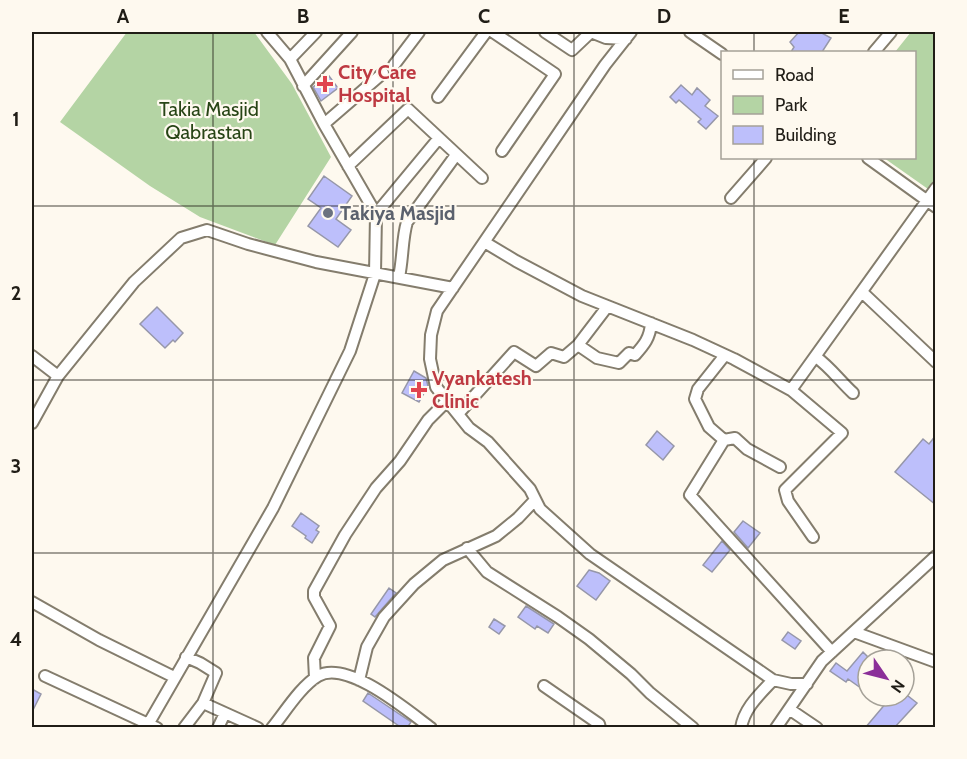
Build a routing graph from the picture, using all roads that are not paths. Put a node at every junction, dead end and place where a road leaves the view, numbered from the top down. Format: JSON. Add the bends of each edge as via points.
{"nodes":[{"id":1,"x":267,"y":32,"type":"edge"},
{"id":2,"x":316,"y":32,"type":"edge"},
{"id":3,"x":352,"y":32,"type":"edge"},
{"id":4,"x":419,"y":32,"type":"edge"},
{"id":5,"x":486,"y":32,"type":"edge"},
{"id":6,"x":493,"y":32,"type":"edge"},
{"id":7,"x":545,"y":32,"type":"edge"},
{"id":8,"x":690,"y":32,"type":"edge"},
{"id":9,"x":891,"y":32,"type":"edge"},
{"id":10,"x":628,"y":35,"type":"edge"},
{"id":11,"x":875,"y":51,"type":"edge"},
{"id":12,"x":721,"y":53,"type":"edge"},
{"id":13,"x":290,"y":59,"type":"junction"},
{"id":14,"x":394,"y":65,"type":"dead end"},
{"id":15,"x":383,"y":73,"type":"dead end"},
{"id":16,"x":303,"y":86,"type":"junction"},
{"id":17,"x":438,"y":97,"type":"dead end"},
{"id":18,"x":324,"y":124,"type":"junction"},
{"id":19,"x":439,"y":138,"type":"junction"},
{"id":20,"x":502,"y":151,"type":"dead end"},
{"id":21,"x":456,"y":155,"type":"junction"},
{"id":22,"x":765,"y":159,"type":"edge"},
{"id":23,"x":869,"y":159,"type":"edge"},
{"id":24,"x":348,"y":166,"type":"junction"},
{"id":25,"x":482,"y":178,"type":"dead end"},
{"id":26,"x":936,"y":188,"type":"edge"},
{"id":27,"x":731,"y":198,"type":"dead end"},
{"id":28,"x":931,"y":204,"type":"edge"},
{"id":29,"x":376,"y":214,"type":"junction"},
{"id":30,"x":486,"y":243,"type":"junction"},
{"id":31,"x":375,"y":274,"type":"junction"},
{"id":32,"x":399,"y":277,"type":"junction"},
{"id":33,"x":453,"y":288,"type":"junction"},
{"id":34,"x":862,"y":292,"type":"junction"},
{"id":35,"x":607,"y":306,"type":"junction"},
{"id":36,"x":651,"y":323,"type":"junction"},
{"id":37,"x":578,"y":345,"type":"junction"},
{"id":38,"x":725,"y":355,"type":"junction"},
{"id":39,"x":816,"y":357,"type":"junction"},
{"id":40,"x":33,"y":360,"type":"edge"},
{"id":41,"x":936,"y":362,"type":"edge"},
{"id":42,"x":58,"y":376,"type":"junction"},
{"id":43,"x":791,"y":390,"type":"junction"},
{"id":44,"x":853,"y":393,"type":"dead end"},
{"id":45,"x":447,"y":401,"type":"junction"},
{"id":46,"x":458,"y":414,"type":"junction"},
{"id":47,"x":32,"y":423,"type":"edge"},
{"id":48,"x":724,"y":440,"type":"junction"},
{"id":49,"x":780,"y":467,"type":"dead end"},
{"id":50,"x":535,"y":500,"type":"junction"},
{"id":51,"x":813,"y":537,"type":"dead end"},
{"id":52,"x":467,"y":549,"type":"junction"},
{"id":53,"x":936,"y":556,"type":"edge"},
{"id":54,"x":32,"y":602,"type":"edge"},
{"id":55,"x":854,"y":632,"type":"junction"},
{"id":56,"x":832,"y":652,"type":"junction"},
{"id":57,"x":186,"y":657,"type":"junction"},
{"id":58,"x":936,"y":662,"type":"edge"},
{"id":59,"x":45,"y":676,"type":"dead end"},
{"id":60,"x":174,"y":677,"type":"junction"},
{"id":61,"x":315,"y":678,"type":"junction"},
{"id":62,"x":359,"y":680,"type":"junction"},
{"id":63,"x":773,"y":680,"type":"junction"},
{"id":64,"x":807,"y":684,"type":"junction"},
{"id":65,"x":544,"y":686,"type":"dead end"},
{"id":66,"x":203,"y":703,"type":"junction"},
{"id":67,"x":789,"y":709,"type":"junction"},
{"id":68,"x":225,"y":712,"type":"junction"},
{"id":69,"x":150,"y":726,"type":"edge"},
{"id":70,"x":813,"y":726,"type":"edge"},
{"id":71,"x":692,"y":727,"type":"edge"},
{"id":72,"x":184,"y":728,"type":"edge"},
{"id":73,"x":218,"y":728,"type":"edge"},
{"id":74,"x":258,"y":728,"type":"edge"},
{"id":75,"x":272,"y":728,"type":"edge"},
{"id":76,"x":431,"y":728,"type":"edge"},
{"id":77,"x":600,"y":728,"type":"edge"},
{"id":78,"x":741,"y":728,"type":"edge"},
{"id":79,"x":776,"y":728,"type":"edge"}],
"edges":[{"from":1,"to":13,"type":"street"},
{"from":2,"to":13,"type":"street"},
{"from":3,"to":16,"type":"street"},
{"from":4,"to":14,"type":"street"},
{"from":5,"to":17,"type":"street"},
{"from":6,"to":20,"type":"street","via":[[555,74]]},
{"from":7,"to":10,"type":"street","via":[[572,50],[591,32],[606,38]]},
{"from":8,"to":12,"type":"street"},
{"from":9,"to":11,"type":"street"},
{"from":10,"to":30,"type":"street"},
{"from":13,"to":16,"type":"street"},
{"from":15,"to":18,"type":"street"},
{"from":16,"to":18,"type":"street"},
{"from":18,"to":24,"type":"street"},
{"from":19,"to":21,"type":"street"},
{"from":19,"to":24,"type":"street","via":[[408,109]]},
{"from":19,"to":29,"type":"street"},
{"from":21,"to":25,"type":"street"},
{"from":21,"to":32,"type":"street","via":[[407,222]]},
{"from":22,"to":27,"type":"street"},
{"from":23,"to":28,"type":"street"},
{"from":24,"to":29,"type":"street"},
{"from":26,"to":28,"type":"street"},
{"from":28,"to":34,"type":"street"},
{"from":29,"to":31,"type":"street"},
{"from":30,"to":33,"type":"street"},
{"from":30,"to":35,"type":"street"},
{"from":31,"to":32,"type":"street"},
{"from":31,"to":42,"type":"street","via":[[316,262],[207,230],[181,238],[134,282]]},
{"from":31,"to":57,"type":"street","via":[[350,351],[319,415],[273,508]]},
{"from":32,"to":33,"type":"street"},
{"from":33,"to":45,"type":"street","via":[[437,311],[430,351],[436,387]]},
{"from":34,"to":39,"type":"street"},
{"from":34,"to":41,"type":"street"},
{"from":35,"to":36,"type":"street"},
{"from":35,"to":37,"type":"street"},
{"from":36,"to":37,"type":"street","via":[[645,344],[619,363],[597,358]]},
{"from":36,"to":38,"type":"street"},
{"from":37,"to":46,"type":"street","via":[[564,357],[551,353],[536,366],[514,352]]},
{"from":38,"to":43,"type":"street"},
{"from":38,"to":48,"type":"street","via":[[698,389],[695,399],[709,427]]},
{"from":39,"to":43,"type":"street"},
{"from":39,"to":44,"type":"street"},
{"from":40,"to":42,"type":"street"},
{"from":42,"to":47,"type":"street"},
{"from":43,"to":51,"type":"street","via":[[842,433],[785,490],[788,501]]},
{"from":45,"to":46,"type":"street"},
{"from":45,"to":61,"type":"street","via":[[376,488],[314,591],[330,626],[314,658]]},
{"from":46,"to":50,"type":"street","via":[[488,442],[530,489]]},
{"from":48,"to":49,"type":"street","via":[[735,438]]},
{"from":48,"to":56,"type":"street","via":[[690,495]]},
{"from":50,"to":52,"type":"street","via":[[496,536]]},
{"from":50,"to":63,"type":"street","via":[[590,554]]},
{"from":52,"to":62,"type":"street","via":[[443,560],[384,617],[367,647]]},
{"from":52,"to":71,"type":"street","via":[[487,572],[589,639]]},
{"from":53,"to":55,"type":"street"},
{"from":54,"to":60,"type":"street"},
{"from":55,"to":56,"type":"street"},
{"from":55,"to":58,"type":"street"},
{"from":56,"to":64,"type":"street"},
{"from":57,"to":60,"type":"street"},
{"from":57,"to":66,"type":"street","via":[[216,672]]},
{"from":59,"to":69,"type":"street"},
{"from":60,"to":69,"type":"street"},
{"from":61,"to":62,"type":"street","via":[[342,673]]},
{"from":61,"to":75,"type":"street"},
{"from":62,"to":76,"type":"street"},
{"from":63,"to":64,"type":"street"},
{"from":63,"to":78,"type":"street","via":[[751,704]]},
{"from":64,"to":67,"type":"street"},
{"from":65,"to":77,"type":"street"},
{"from":66,"to":68,"type":"street"},
{"from":66,"to":72,"type":"street"},
{"from":67,"to":70,"type":"street"},
{"from":67,"to":79,"type":"street"},
{"from":68,"to":73,"type":"street"},
{"from":68,"to":74,"type":"street"}]}
